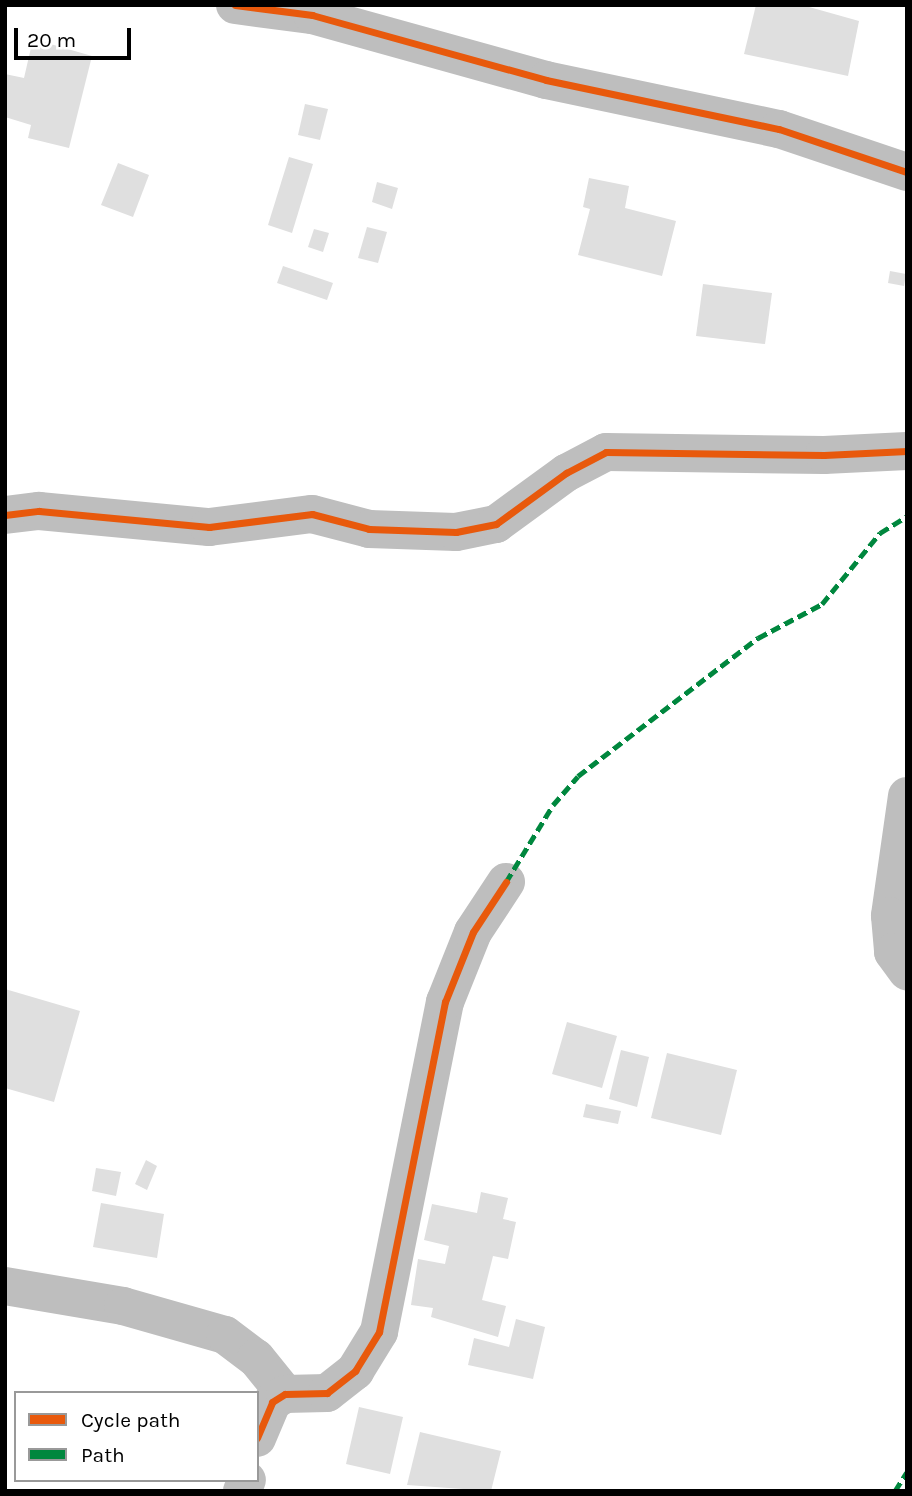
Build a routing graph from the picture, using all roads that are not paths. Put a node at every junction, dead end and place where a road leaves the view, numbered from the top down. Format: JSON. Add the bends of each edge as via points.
{"nodes":[{"id":1,"x":235,"y":5,"type":"edge"},
{"id":2,"x":907,"y":172,"type":"edge"},
{"id":3,"x":907,"y":450,"type":"edge"},
{"id":4,"x":5,"y":515,"type":"edge"},
{"id":5,"x":907,"y":796,"type":"edge"},
{"id":6,"x":506,"y":882,"type":"dead end"},
{"id":7,"x":907,"y":971,"type":"edge"},
{"id":8,"x":5,"y":1286,"type":"edge"},
{"id":9,"x":285,"y":1394,"type":"junction"},
{"id":10,"x":259,"y":1433,"type":"edge"}],
"edges":[{"from":1,"to":2,"type":"street","via":[[312,15],[546,80],[779,129]]},
{"from":3,"to":4,"type":"street","via":[[824,455],[606,452],[566,473],[496,524],[456,532],[369,529],[312,514],[209,527],[39,511]]},
{"from":5,"to":7,"type":"street","via":[[890,916],[893,952]]},
{"from":6,"to":9,"type":"street","via":[[473,932],[445,1002],[379,1332],[355,1371],[327,1393]]},
{"from":8,"to":9,"type":"street","via":[[123,1306],[225,1335],[256,1358]]},
{"from":9,"to":10,"type":"street","via":[[272,1402]]}]}
